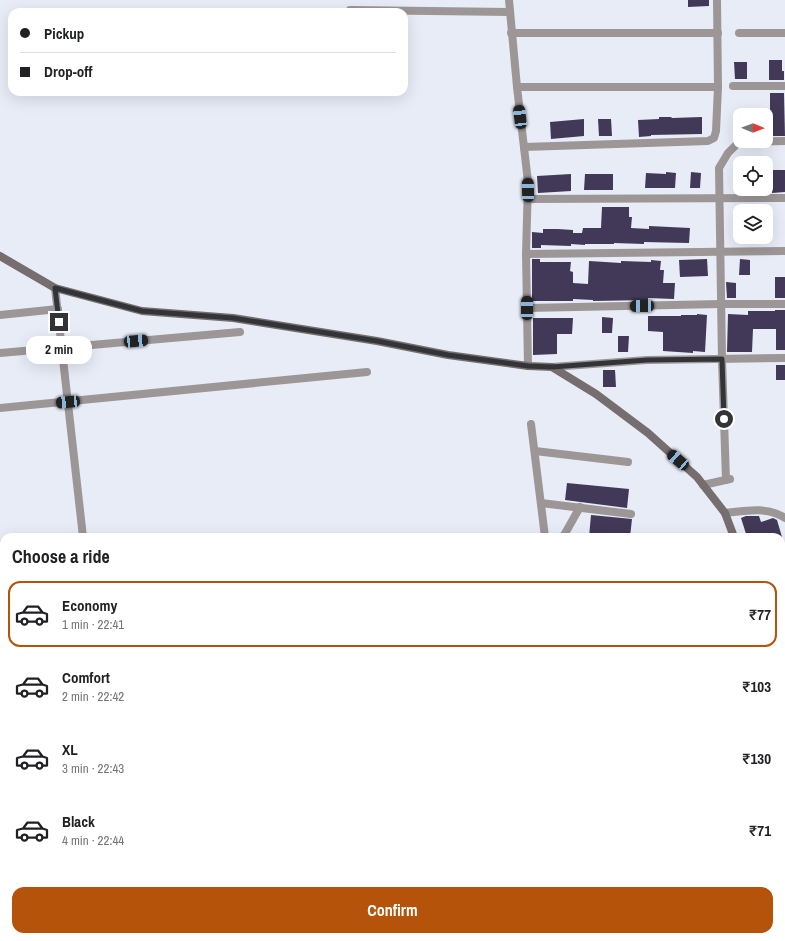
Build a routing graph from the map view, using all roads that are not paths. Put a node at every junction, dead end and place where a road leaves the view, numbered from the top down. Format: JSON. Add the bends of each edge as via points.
{"nodes":[{"id":1,"x":509,"y":0,"type":"edge"},
{"id":2,"x":717,"y":0,"type":"edge"},
{"id":3,"x":408,"y":11,"type":"edge"},
{"id":4,"x":510,"y":12,"type":"junction"},
{"id":5,"x":511,"y":33,"type":"junction"},
{"id":6,"x":718,"y":33,"type":"junction"},
{"id":7,"x":739,"y":33,"type":"dead end"},
{"id":8,"x":785,"y":33,"type":"edge"},
{"id":9,"x":733,"y":86,"type":"dead end"},
{"id":10,"x":785,"y":86,"type":"edge"},
{"id":11,"x":517,"y":87,"type":"junction"},
{"id":12,"x":718,"y":87,"type":"junction"},
{"id":13,"x":785,"y":141,"type":"edge"},
{"id":14,"x":524,"y":147,"type":"junction"},
{"id":15,"x":720,"y":198,"type":"junction"},
{"id":16,"x":785,"y":198,"type":"edge"},
{"id":17,"x":528,"y":199,"type":"junction"},
{"id":18,"x":785,"y":251,"type":"edge"},
{"id":19,"x":721,"y":252,"type":"junction"},
{"id":20,"x":526,"y":254,"type":"junction"},
{"id":21,"x":0,"y":256,"type":"edge"},
{"id":22,"x":55,"y":288,"type":"junction"},
{"id":23,"x":721,"y":304,"type":"junction"},
{"id":24,"x":785,"y":304,"type":"edge"},
{"id":25,"x":527,"y":308,"type":"junction"},
{"id":26,"x":58,"y":309,"type":"junction"},
{"id":27,"x":0,"y":315,"type":"edge"},
{"id":28,"x":240,"y":332,"type":"dead end"},
{"id":29,"x":62,"y":348,"type":"junction"},
{"id":30,"x":0,"y":354,"type":"edge"},
{"id":31,"x":785,"y":358,"type":"edge"},
{"id":32,"x":722,"y":359,"type":"junction"},
{"id":33,"x":528,"y":366,"type":"junction"},
{"id":34,"x":552,"y":367,"type":"junction"},
{"id":35,"x":367,"y":372,"type":"dead end"},
{"id":36,"x":68,"y":402,"type":"junction"},
{"id":37,"x":0,"y":408,"type":"edge"},
{"id":38,"x":531,"y":424,"type":"dead end"},
{"id":39,"x":535,"y":451,"type":"junction"},
{"id":40,"x":628,"y":462,"type":"dead end"},
{"id":41,"x":703,"y":485,"type":"junction"},
{"id":42,"x":541,"y":502,"type":"junction"},
{"id":43,"x":580,"y":507,"type":"junction"},
{"id":44,"x":725,"y":513,"type":"junction"},
{"id":45,"x":631,"y":514,"type":"dead end"},
{"id":46,"x":785,"y":518,"type":"edge"},
{"id":47,"x":83,"y":533,"type":"edge"},
{"id":48,"x":545,"y":533,"type":"edge"},
{"id":49,"x":566,"y":533,"type":"edge"},
{"id":50,"x":732,"y":533,"type":"edge"}],
"edges":[{"from":1,"to":4,"type":"street"},
{"from":2,"to":6,"type":"street"},
{"from":3,"to":4,"type":"street"},
{"from":4,"to":5,"type":"street"},
{"from":5,"to":6,"type":"street"},
{"from":5,"to":11,"type":"street"},
{"from":6,"to":12,"type":"street"},
{"from":7,"to":8,"type":"street"},
{"from":9,"to":10,"type":"street"},
{"from":11,"to":12,"type":"street"},
{"from":11,"to":14,"type":"street"},
{"from":12,"to":14,"type":"street","via":[[716,131],[714,138],[708,141]]},
{"from":13,"to":15,"type":"street","via":[[739,142],[728,153],[719,168]]},
{"from":14,"to":17,"type":"street"},
{"from":15,"to":16,"type":"street"},
{"from":15,"to":17,"type":"street"},
{"from":15,"to":19,"type":"street"},
{"from":17,"to":20,"type":"street"},
{"from":18,"to":19,"type":"street"},
{"from":19,"to":20,"type":"street"},
{"from":19,"to":23,"type":"street"},
{"from":20,"to":25,"type":"street"},
{"from":21,"to":22,"type":"street"},
{"from":22,"to":26,"type":"street"},
{"from":22,"to":33,"type":"street","via":[[142,311],[233,318]]},
{"from":23,"to":24,"type":"street"},
{"from":23,"to":25,"type":"street"},
{"from":23,"to":32,"type":"street"},
{"from":25,"to":33,"type":"street"},
{"from":26,"to":27,"type":"street"},
{"from":26,"to":29,"type":"street"},
{"from":28,"to":29,"type":"street"},
{"from":29,"to":30,"type":"street"},
{"from":29,"to":36,"type":"street"},
{"from":31,"to":32,"type":"street"},
{"from":32,"to":34,"type":"street","via":[[647,360]]},
{"from":32,"to":41,"type":"street","via":[[728,479]]},
{"from":33,"to":34,"type":"street"},
{"from":34,"to":41,"type":"street","via":[[596,394],[636,424]]},
{"from":35,"to":36,"type":"street"},
{"from":36,"to":37,"type":"street"},
{"from":36,"to":47,"type":"street"},
{"from":38,"to":39,"type":"street"},
{"from":39,"to":40,"type":"street"},
{"from":39,"to":42,"type":"street"},
{"from":41,"to":44,"type":"street"},
{"from":42,"to":43,"type":"street"},
{"from":42,"to":48,"type":"street"},
{"from":43,"to":45,"type":"street"},
{"from":43,"to":49,"type":"street"},
{"from":44,"to":46,"type":"street","via":[[760,510],[780,514]]},
{"from":44,"to":50,"type":"street"}]}
